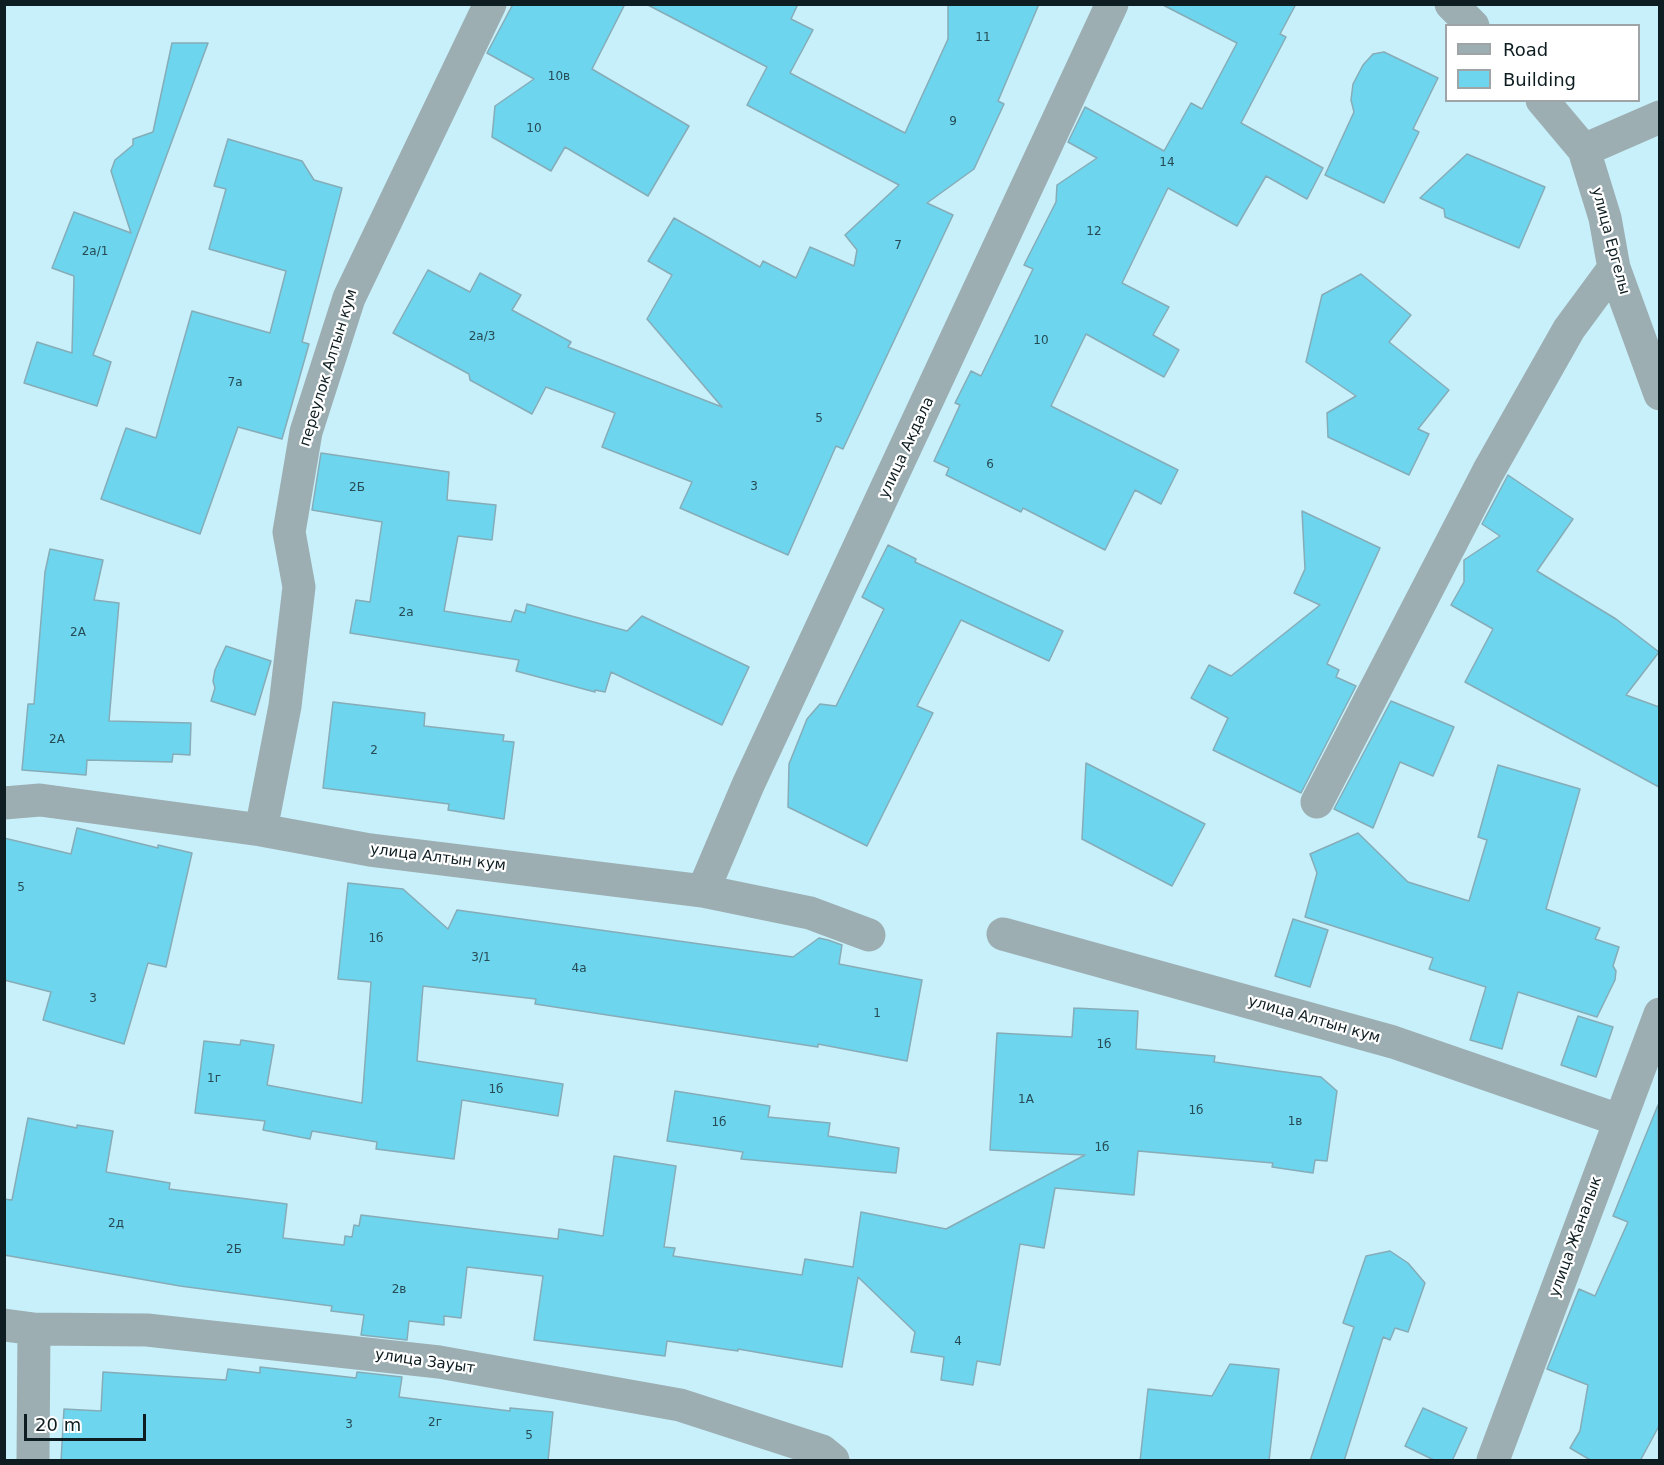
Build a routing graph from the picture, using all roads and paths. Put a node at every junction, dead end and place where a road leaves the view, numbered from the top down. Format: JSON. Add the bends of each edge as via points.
{"nodes":[{"id":1,"x":490,"y":4,"type":"edge"},
{"id":2,"x":1112,"y":4,"type":"edge"},
{"id":3,"x":1544,"y":102,"type":"edge"},
{"id":4,"x":1659,"y":117,"type":"edge"},
{"id":5,"x":1584,"y":150,"type":"junction"},
{"id":6,"x":1614,"y":268,"type":"junction"},
{"id":7,"x":1659,"y":394,"type":"edge"},
{"id":8,"x":1317,"y":802,"type":"dead end"},
{"id":9,"x":4,"y":803,"type":"edge"},
{"id":10,"x":261,"y":830,"type":"junction"},
{"id":11,"x":703,"y":891,"type":"junction"},
{"id":12,"x":1003,"y":934,"type":"dead end"},
{"id":13,"x":868,"y":935,"type":"dead end"},
{"id":14,"x":1659,"y":1014,"type":"edge"},
{"id":15,"x":1619,"y":1120,"type":"junction"},
{"id":16,"x":19,"y":1327,"type":"edge"},
{"id":17,"x":33,"y":1461,"type":"edge"},
{"id":18,"x":832,"y":1461,"type":"edge"},
{"id":19,"x":1493,"y":1461,"type":"edge"}],
"edges":[{"from":1,"to":10,"type":"street","name":"переулок Алтын кум","via":[[349,298],[306,432],[289,532],[299,587],[285,706]]},
{"from":2,"to":11,"type":"street","name":"улица Акдала","via":[[748,785]]},
{"from":3,"to":5,"type":"street","name":"улица Ергелы"},
{"from":4,"to":5,"type":"street"},
{"from":5,"to":6,"type":"street","name":"улица Ергелы","via":[[1605,218]]},
{"from":6,"to":7,"type":"street","name":"улица Ергелы"},
{"from":6,"to":8,"type":"street","via":[[1569,329],[1488,472]]},
{"from":9,"to":10,"type":"street","name":"улица Алтын кум","via":[[40,800]]},
{"from":10,"to":11,"type":"street","name":"улица Алтын кум","via":[[370,850]]},
{"from":11,"to":13,"type":"street","name":"улица Алтын кум","via":[[810,913]]},
{"from":12,"to":15,"type":"street","name":"улица Алтын кум","via":[[1394,1042]]},
{"from":14,"to":15,"type":"street","name":"улица Жаналык"},
{"from":15,"to":19,"type":"street","name":"улица Жаналык"},
{"from":16,"to":17,"type":"street"},
{"from":16,"to":18,"type":"street","name":"улица Зауыт","via":[[147,1330],[438,1362],[680,1405],[822,1451]]}]}
